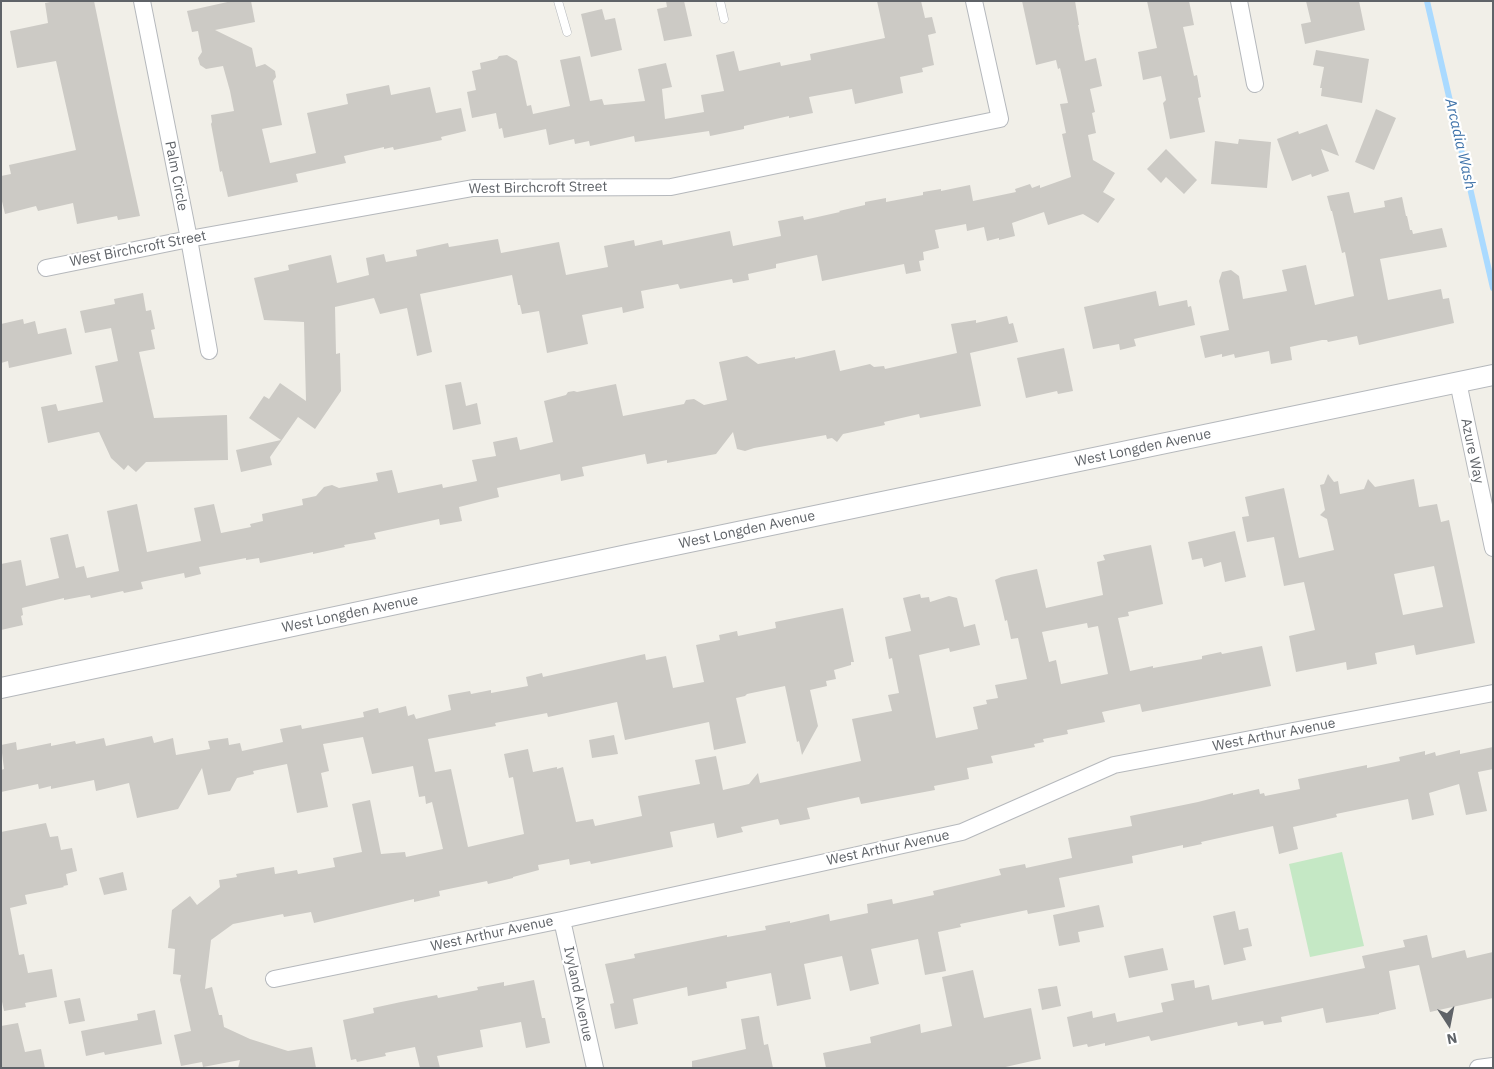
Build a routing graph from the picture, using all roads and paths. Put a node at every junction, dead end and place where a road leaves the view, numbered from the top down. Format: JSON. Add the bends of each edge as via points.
{"nodes":[{"id":1,"x":142,"y":1,"type":"edge"},
{"id":2,"x":558,"y":1,"type":"edge"},
{"id":3,"x":720,"y":1,"type":"edge"},
{"id":4,"x":974,"y":1,"type":"edge"},
{"id":5,"x":1238,"y":1,"type":"edge"},
{"id":6,"x":724,"y":19,"type":"dead end"},
{"id":7,"x":567,"y":32,"type":"dead end"},
{"id":8,"x":1256,"y":84,"type":"dead end"},
{"id":9,"x":189,"y":239,"type":"junction"},
{"id":10,"x":46,"y":268,"type":"dead end"},
{"id":11,"x":209,"y":351,"type":"dead end"},
{"id":12,"x":1493,"y":375,"type":"edge"},
{"id":13,"x":1458,"y":382,"type":"junction"},
{"id":14,"x":1493,"y":548,"type":"edge"},
{"id":15,"x":1,"y":688,"type":"edge"},
{"id":16,"x":1493,"y":693,"type":"edge"},
{"id":17,"x":562,"y":920,"type":"junction"},
{"id":18,"x":274,"y":979,"type":"dead end"},
{"id":19,"x":1493,"y":1066,"type":"edge"},
{"id":20,"x":595,"y":1068,"type":"edge"},
{"id":21,"x":1478,"y":1068,"type":"edge"}],
"edges":[{"from":1,"to":9,"type":"street","name":"Palm Circle"},
{"from":2,"to":7,"type":"lane"},
{"from":3,"to":6,"type":"lane"},
{"from":4,"to":9,"type":"street","name":"West Birchcroft Street","via":[[1000,119],[671,187],[473,188]]},
{"from":5,"to":8,"type":"street"},
{"from":9,"to":10,"type":"street","name":"West Birchcroft Street"},
{"from":9,"to":11,"type":"street","name":"Palm Circle"},
{"from":12,"to":13,"type":"street","name":"West Longden Avenue"},
{"from":13,"to":14,"type":"street","name":"Azure Way"},
{"from":13,"to":15,"type":"street","name":"West Longden Avenue"},
{"from":16,"to":17,"type":"street","name":"West Arthur Avenue","via":[[1114,765],[962,832]]},
{"from":17,"to":18,"type":"street","name":"West Arthur Avenue"},
{"from":17,"to":20,"type":"street","name":"Ivyland Avenue"},
{"from":19,"to":21,"type":"street"}]}
